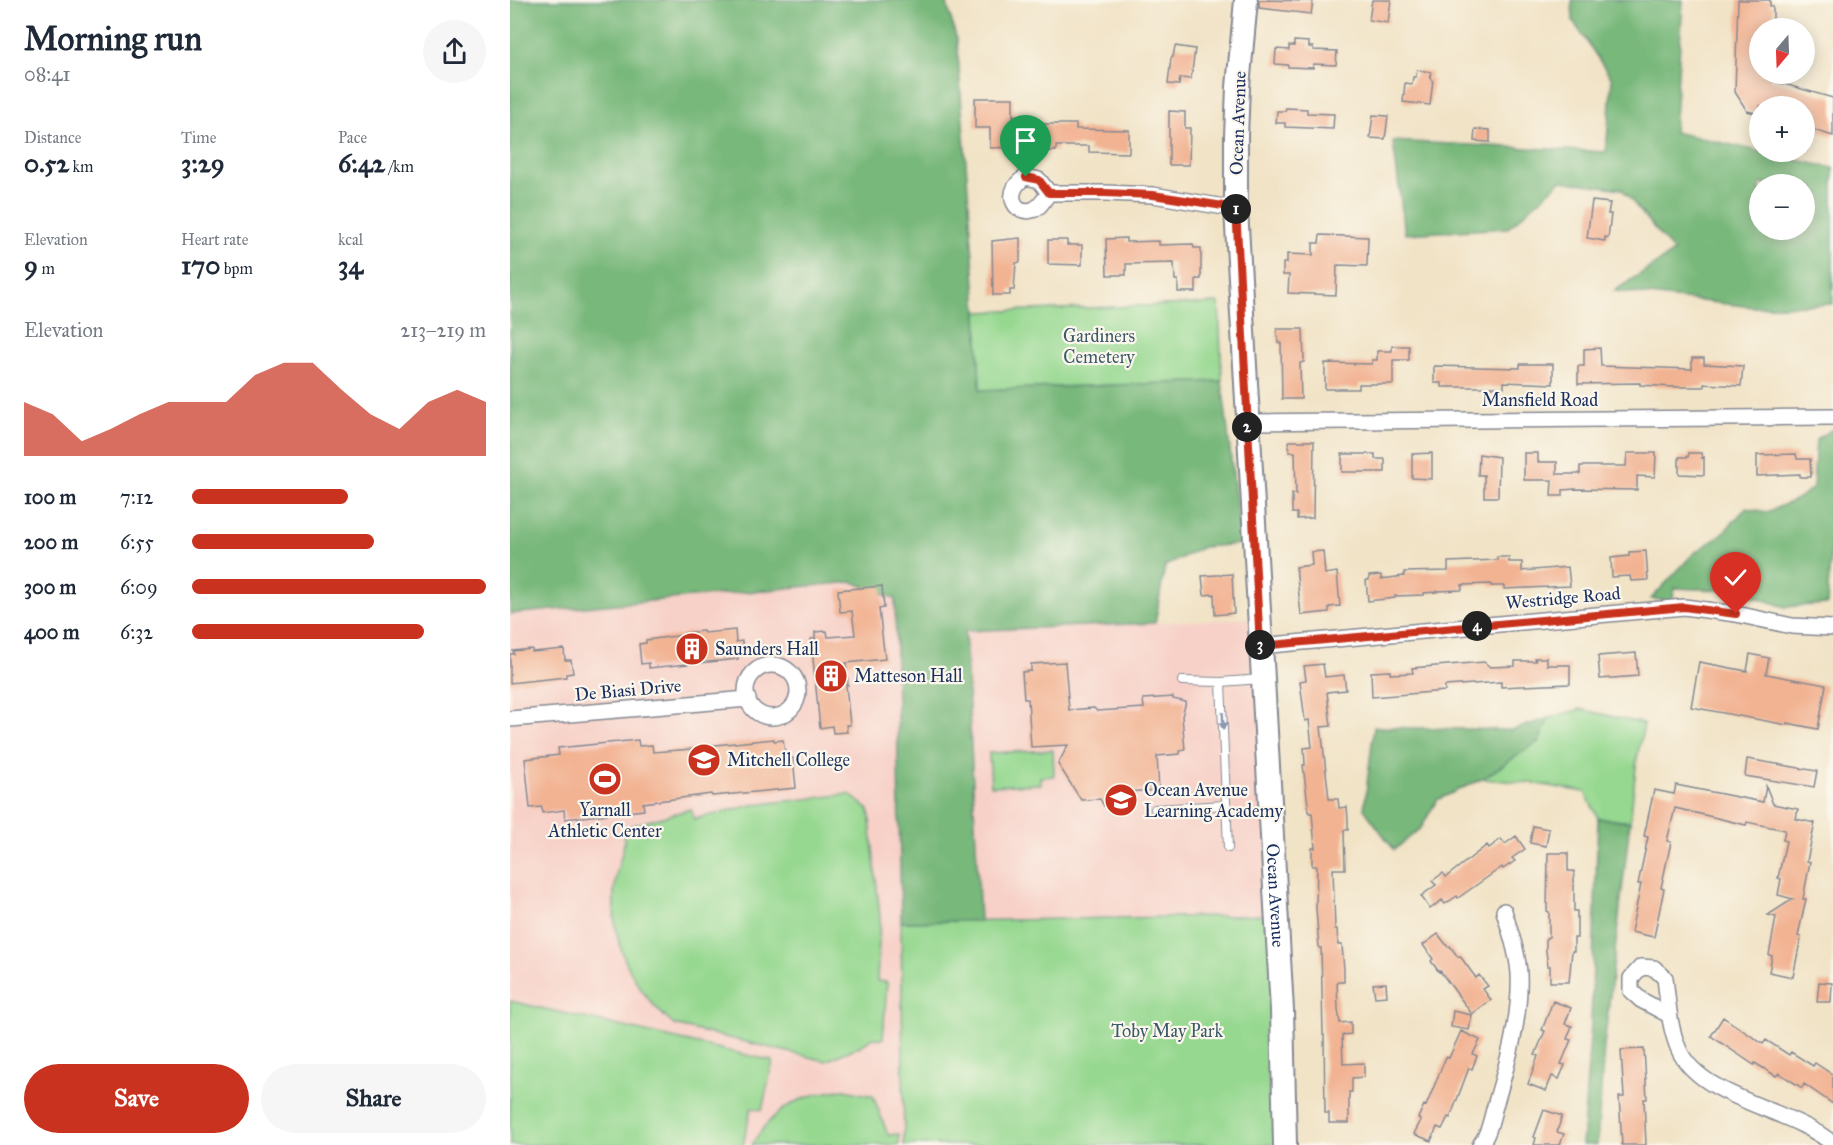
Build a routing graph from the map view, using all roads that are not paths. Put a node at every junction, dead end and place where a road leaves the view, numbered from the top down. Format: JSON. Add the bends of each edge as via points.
{"nodes":[{"id":1,"x":1246,"y":0,"type":"edge"},
{"id":2,"x":1049,"y":193,"type":"dead end"},
{"id":3,"x":1236,"y":208,"type":"junction"},
{"id":4,"x":1833,"y":417,"type":"edge"},
{"id":5,"x":1247,"y":422,"type":"junction"},
{"id":6,"x":1833,"y":628,"type":"edge"},
{"id":7,"x":1260,"y":646,"type":"junction"},
{"id":8,"x":1262,"y":679,"type":"junction"},
{"id":9,"x":1182,"y":681,"type":"dead end"},
{"id":10,"x":1221,"y":682,"type":"junction"},
{"id":11,"x":748,"y":699,"type":"dead end"},
{"id":12,"x":510,"y":719,"type":"edge"},
{"id":13,"x":1226,"y":805,"type":"junction"},
{"id":14,"x":1155,"y":808,"type":"dead end"},
{"id":15,"x":1228,"y":848,"type":"dead end"},
{"id":16,"x":1504,"y":911,"type":"dead end"},
{"id":17,"x":1669,"y":1015,"type":"dead end"},
{"id":18,"x":1833,"y":1144,"type":"edge"},
{"id":19,"x":1285,"y":1145,"type":"edge"},
{"id":20,"x":1480,"y":1145,"type":"edge"}],
"edges":[{"from":1,"to":3,"type":"main road","name":"Ocean Avenue","via":[[1238,87]]},
{"from":2,"to":3,"type":"street","via":[[1153,195]]},
{"from":3,"to":5,"type":"main road","name":"Ocean Avenue"},
{"from":4,"to":5,"type":"street","name":"Mansfield Road"},
{"from":5,"to":7,"type":"main road","name":"Ocean Avenue"},
{"from":6,"to":7,"type":"street","name":"Westridge Road","via":[[1792,626],[1684,607]]},
{"from":7,"to":8,"type":"main road","name":"Ocean Avenue"},
{"from":8,"to":10,"type":"lane"},
{"from":8,"to":19,"type":"main road","name":"Ocean Avenue"},
{"from":9,"to":10,"type":"lane"},
{"from":10,"to":13,"type":"lane","one_way":true},
{"from":11,"to":12,"type":"street","name":"De Biasi Drive"},
{"from":13,"to":14,"type":"lane"},
{"from":13,"to":15,"type":"lane"},
{"from":16,"to":20,"type":"street","via":[[1519,975],[1516,1019],[1505,1074]]},
{"from":17,"to":18,"type":"street","via":[[1680,1051],[1695,1073],[1713,1085],[1798,1121]]}]}
